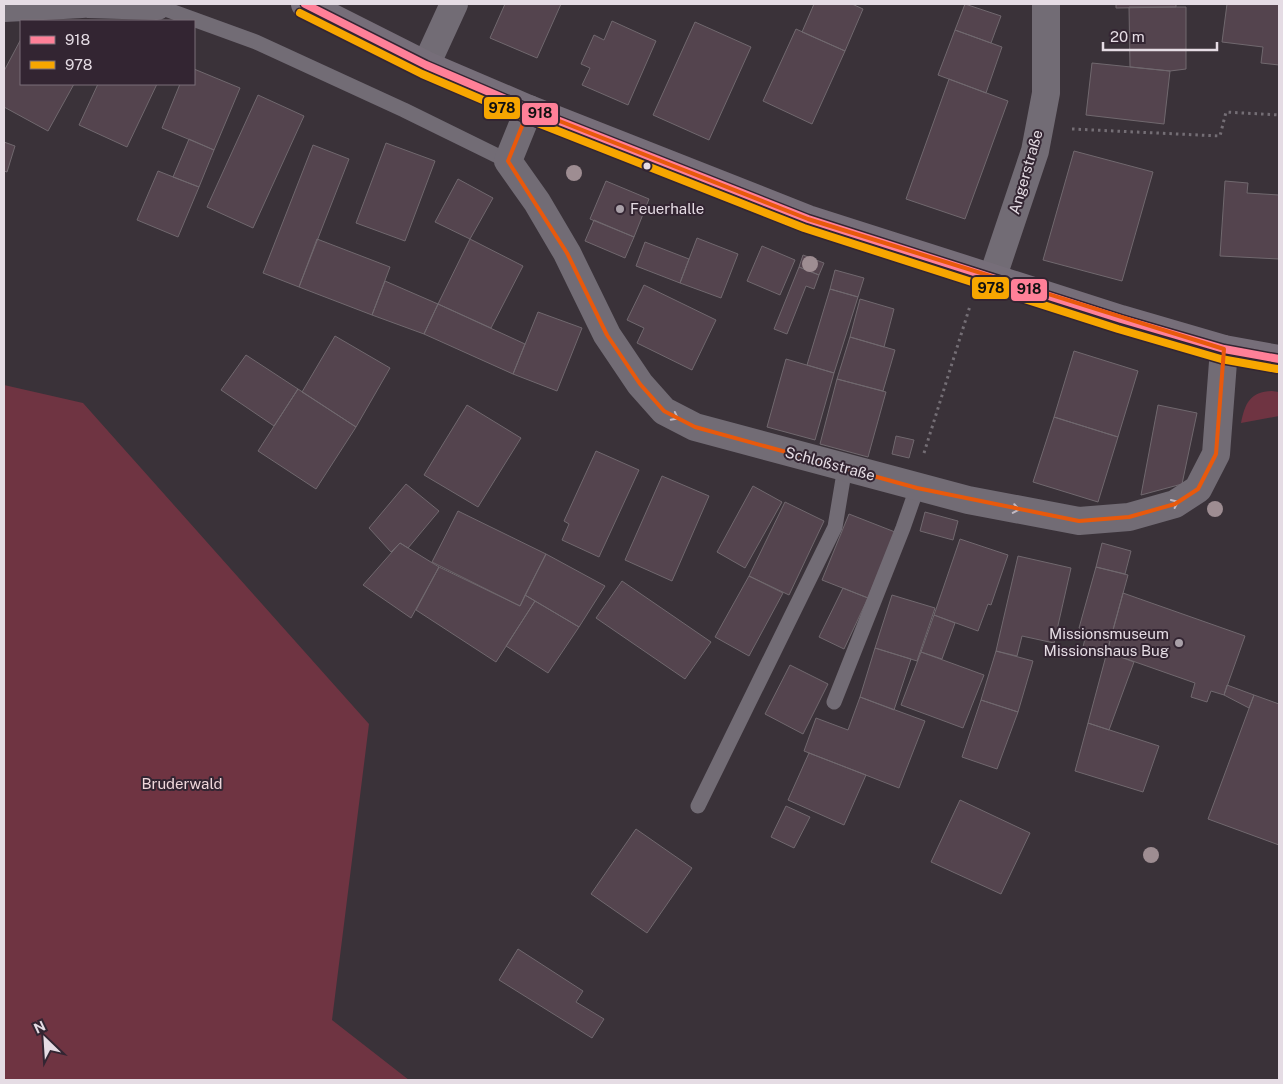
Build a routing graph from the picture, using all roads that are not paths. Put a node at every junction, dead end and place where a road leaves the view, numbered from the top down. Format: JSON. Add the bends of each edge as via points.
{"nodes":[{"id":1,"x":82,"y":4,"type":"edge"},
{"id":2,"x":88,"y":4,"type":"edge"},
{"id":3,"x":305,"y":4,"type":"edge"},
{"id":4,"x":454,"y":4,"type":"edge"},
{"id":5,"x":1046,"y":4,"type":"edge"},
{"id":6,"x":157,"y":5,"type":"edge"},
{"id":7,"x":4,"y":8,"type":"edge"},
{"id":8,"x":426,"y":65,"type":"junction"},
{"id":9,"x":529,"y":109,"type":"junction"},
{"id":10,"x":508,"y":161,"type":"junction"},
{"id":11,"x":986,"y":277,"type":"junction"},
{"id":12,"x":1224,"y":349,"type":"junction"},
{"id":13,"x":1279,"y":360,"type":"edge"},
{"id":14,"x":845,"y":467,"type":"junction"},
{"id":15,"x":915,"y":487,"type":"junction"},
{"id":16,"x":834,"y":702,"type":"dead end"},
{"id":17,"x":698,"y":806,"type":"dead end"}],
"edges":[{"from":1,"to":7,"type":"street"},
{"from":2,"to":6,"type":"street"},
{"from":3,"to":8,"type":"street"},
{"from":4,"to":8,"type":"street"},
{"from":5,"to":11,"type":"street","name":"Angerstraße","via":[[1046,93],[1035,151]]},
{"from":6,"to":10,"type":"lane","via":[[256,42]]},
{"from":8,"to":9,"type":"street"},
{"from":9,"to":10,"type":"street"},
{"from":9,"to":11,"type":"street","via":[[808,219]]},
{"from":10,"to":14,"type":"street","name":"Schloßstraße","one_way":true,"via":[[567,253],[608,335],[640,384],[664,411],[695,427]]},
{"from":11,"to":12,"type":"street"},
{"from":12,"to":13,"type":"street"},
{"from":15,"to":12,"type":"street","name":"Schloßstraße","one_way":true,"via":[[1079,521],[1129,517],[1175,504],[1198,489],[1216,454]]},
{"from":14,"to":15,"type":"street","name":"Schloßstraße"},
{"from":14,"to":17,"type":"lane","via":[[835,526]]},
{"from":15,"to":16,"type":"lane","via":[[903,528]]}]}
